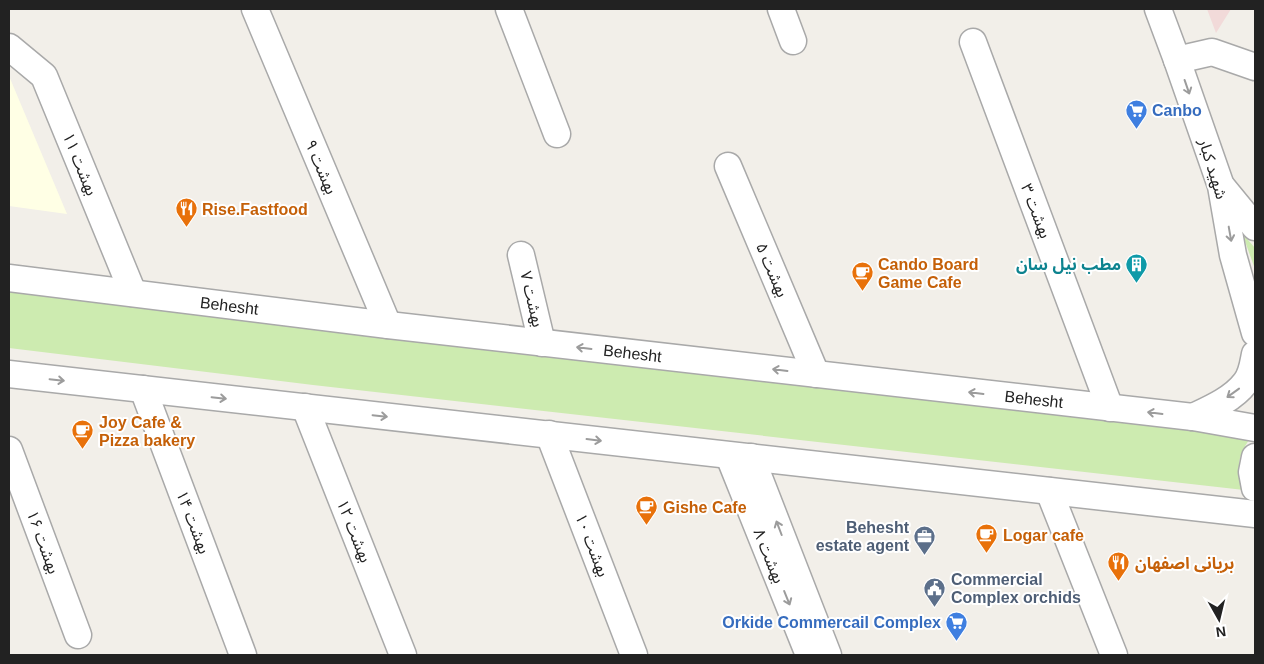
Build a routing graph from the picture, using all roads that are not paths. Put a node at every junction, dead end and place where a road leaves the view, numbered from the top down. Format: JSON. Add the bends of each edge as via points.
{"nodes":[{"id":1,"x":255,"y":9,"type":"edge"},
{"id":2,"x":509,"y":9,"type":"edge"},
{"id":3,"x":781,"y":9,"type":"edge"},
{"id":4,"x":1158,"y":9,"type":"edge"},
{"id":5,"x":793,"y":41,"type":"dead end"},
{"id":6,"x":973,"y":42,"type":"dead end"},
{"id":7,"x":9,"y":47,"type":"edge"},
{"id":8,"x":1177,"y":60,"type":"junction"},
{"id":9,"x":1255,"y":67,"type":"edge"},
{"id":10,"x":558,"y":134,"type":"dead end"},
{"id":11,"x":728,"y":166,"type":"dead end"},
{"id":12,"x":1221,"y":186,"type":"junction"},
{"id":13,"x":1255,"y":227,"type":"edge"},
{"id":14,"x":522,"y":255,"type":"dead end"},
{"id":15,"x":9,"y":278,"type":"edge"},
{"id":16,"x":133,"y":293,"type":"junction"},
{"id":17,"x":388,"y":325,"type":"junction"},
{"id":18,"x":1255,"y":333,"type":"edge"},
{"id":19,"x":542,"y":343,"type":"junction"},
{"id":20,"x":1255,"y":354,"type":"edge"},
{"id":21,"x":9,"y":374,"type":"edge"},
{"id":22,"x":816,"y":374,"type":"junction"},
{"id":23,"x":143,"y":389,"type":"junction"},
{"id":24,"x":305,"y":407,"type":"junction"},
{"id":25,"x":1110,"y":408,"type":"junction"},
{"id":26,"x":1193,"y":417,"type":"junction"},
{"id":27,"x":1255,"y":428,"type":"edge"},
{"id":28,"x":549,"y":434,"type":"junction"},
{"id":29,"x":9,"y":450,"type":"edge"},
{"id":30,"x":740,"y":457,"type":"junction"},
{"id":31,"x":1255,"y":457,"type":"edge"},
{"id":32,"x":1255,"y":488,"type":"edge"},
{"id":33,"x":1049,"y":491,"type":"junction"},
{"id":34,"x":1255,"y":514,"type":"edge"},
{"id":35,"x":78,"y":635,"type":"dead end"},
{"id":36,"x":243,"y":655,"type":"edge"},
{"id":37,"x":403,"y":655,"type":"edge"},
{"id":38,"x":634,"y":655,"type":"edge"},
{"id":39,"x":809,"y":655,"type":"edge"},
{"id":40,"x":828,"y":655,"type":"edge"},
{"id":41,"x":1114,"y":655,"type":"edge"}],
"edges":[{"from":1,"to":17,"type":"street","name":"۹ بهشت"},
{"from":2,"to":10,"type":"street"},
{"from":3,"to":5,"type":"street"},
{"from":4,"to":8,"type":"street","name":"شهید کبار"},
{"from":6,"to":25,"type":"street","name":"۳ بهشت"},
{"from":7,"to":16,"type":"street","name":"۱۱ بهشت","via":[[44,76]]},
{"from":8,"to":9,"type":"street","via":[[1212,52]]},
{"from":8,"to":12,"type":"street","name":"شهید کبار","one_way":true},
{"from":11,"to":22,"type":"street","name":"۵ بهشت"},
{"from":12,"to":13,"type":"street"},
{"from":12,"to":18,"type":"street","name":"شهید کبار","one_way":true,"via":[[1233,255]]},
{"from":14,"to":19,"type":"street","name":"۷ بهشت"},
{"from":15,"to":16,"type":"street","name":"Behesht"},
{"from":16,"to":17,"type":"street","name":"Behesht"},
{"from":17,"to":19,"type":"street","name":"Behesht"},
{"from":22,"to":19,"type":"street","name":"Behesht","one_way":true},
{"from":20,"to":26,"type":"street","one_way":true,"via":[[1246,383]]},
{"from":21,"to":23,"type":"street","one_way":true},
{"from":25,"to":22,"type":"street","name":"Behesht","one_way":true},
{"from":23,"to":24,"type":"street","one_way":true},
{"from":23,"to":36,"type":"street","name":"۱۴ بهشت"},
{"from":24,"to":28,"type":"street","one_way":true},
{"from":24,"to":37,"type":"street","name":"۱۲ بهشت"},
{"from":26,"to":25,"type":"street","name":"Behesht","one_way":true},
{"from":26,"to":27,"type":"street","name":"Behesht"},
{"from":28,"to":30,"type":"street","one_way":true},
{"from":28,"to":38,"type":"street","name":"۱۰ بهشت"},
{"from":29,"to":35,"type":"street","name":"۱۶ بهشت"},
{"from":30,"to":33,"type":"street"},
{"from":30,"to":39,"type":"street","name":"۸ بهشت","one_way":true},
{"from":40,"to":30,"type":"street","name":"۸ بهشت","one_way":true},
{"from":31,"to":32,"type":"street","via":[[1252,472]]},
{"from":33,"to":34,"type":"street"},
{"from":33,"to":41,"type":"street"}]}
